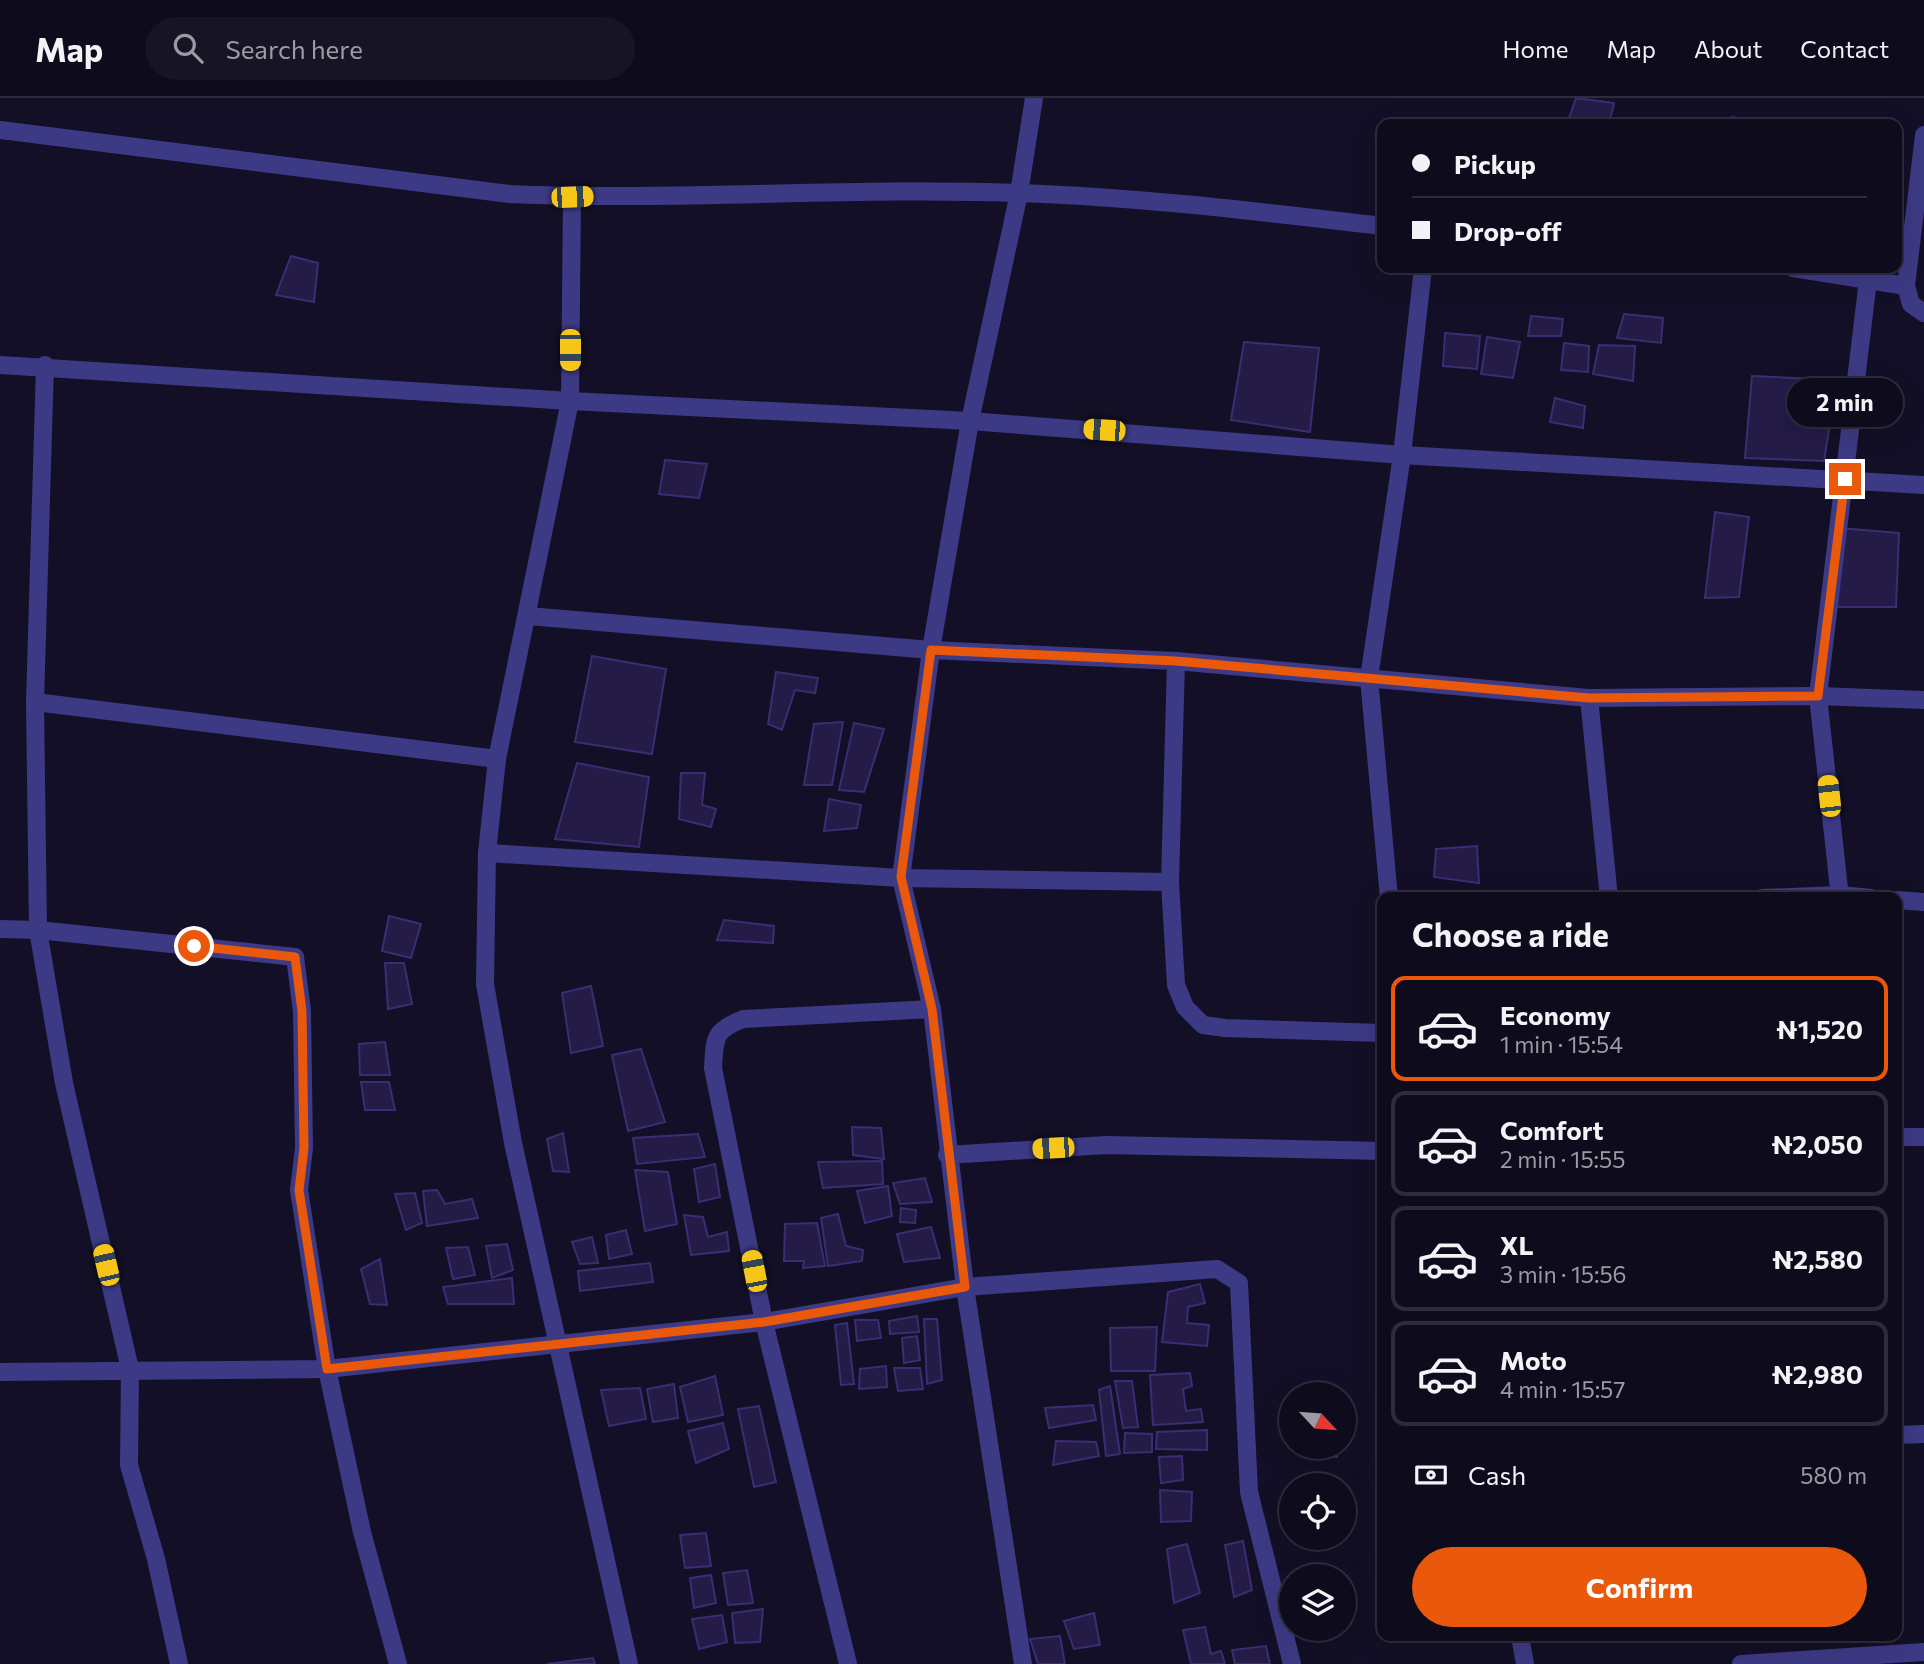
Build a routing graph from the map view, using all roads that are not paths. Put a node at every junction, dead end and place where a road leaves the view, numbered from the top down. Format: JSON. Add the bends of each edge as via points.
{"nodes":[{"id":1,"x":1034,"y":98,"type":"edge"},
{"id":2,"x":0,"y":130,"type":"edge"},
{"id":3,"x":1924,"y":135,"type":"edge"},
{"id":4,"x":1019,"y":193,"type":"junction"},
{"id":5,"x":572,"y":197,"type":"junction"},
{"id":6,"x":1377,"y":225,"type":"edge"},
{"id":7,"x":1422,"y":273,"type":"edge"},
{"id":8,"x":1824,"y":273,"type":"edge"},
{"id":9,"x":1868,"y":280,"type":"junction"},
{"id":10,"x":1906,"y":286,"type":"junction"},
{"id":11,"x":1924,"y":313,"type":"edge"},
{"id":12,"x":0,"y":365,"type":"edge"},
{"id":13,"x":45,"y":365,"type":"junction"},
{"id":14,"x":570,"y":401,"type":"junction"},
{"id":15,"x":970,"y":421,"type":"junction"},
{"id":16,"x":1402,"y":455,"type":"junction"},
{"id":17,"x":1845,"y":479,"type":"junction"},
{"id":18,"x":1924,"y":485,"type":"edge"},
{"id":19,"x":528,"y":616,"type":"junction"},
{"id":20,"x":931,"y":650,"type":"junction"},
{"id":21,"x":1176,"y":661,"type":"junction"},
{"id":22,"x":1369,"y":678,"type":"junction"},
{"id":23,"x":1818,"y":696,"type":"junction"},
{"id":24,"x":1589,"y":698,"type":"junction"},
{"id":25,"x":1924,"y":700,"type":"edge"},
{"id":26,"x":35,"y":702,"type":"junction"},
{"id":27,"x":497,"y":759,"type":"junction"},
{"id":28,"x":487,"y":853,"type":"junction"},
{"id":29,"x":901,"y":877,"type":"junction"},
{"id":30,"x":1170,"y":883,"type":"junction"},
{"id":31,"x":1388,"y":892,"type":"edge"},
{"id":32,"x":1608,"y":892,"type":"edge"},
{"id":33,"x":1840,"y":892,"type":"edge"},
{"id":34,"x":1902,"y":900,"type":"edge"},
{"id":35,"x":1924,"y":902,"type":"edge"},
{"id":36,"x":0,"y":929,"type":"edge"},
{"id":37,"x":38,"y":930,"type":"junction"},
{"id":38,"x":932,"y":1009,"type":"junction"},
{"id":39,"x":1377,"y":1033,"type":"edge"},
{"id":40,"x":1902,"y":1137,"type":"edge"},
{"id":41,"x":1924,"y":1137,"type":"edge"},
{"id":42,"x":1377,"y":1151,"type":"edge"},
{"id":43,"x":947,"y":1155,"type":"junction"},
{"id":44,"x":965,"y":1287,"type":"junction"},
{"id":45,"x":764,"y":1322,"type":"junction"},
{"id":46,"x":560,"y":1345,"type":"junction"},
{"id":47,"x":130,"y":1369,"type":"junction"},
{"id":48,"x":327,"y":1369,"type":"junction"},
{"id":49,"x":0,"y":1372,"type":"edge"},
{"id":50,"x":1924,"y":1434,"type":"edge"},
{"id":51,"x":1902,"y":1435,"type":"edge"},
{"id":52,"x":1521,"y":1641,"type":"edge"},
{"id":53,"x":1924,"y":1652,"type":"edge"},
{"id":54,"x":179,"y":1664,"type":"edge"},
{"id":55,"x":398,"y":1664,"type":"edge"},
{"id":56,"x":629,"y":1664,"type":"edge"},
{"id":57,"x":848,"y":1664,"type":"edge"},
{"id":58,"x":1023,"y":1664,"type":"edge"},
{"id":59,"x":1292,"y":1664,"type":"edge"},
{"id":60,"x":1525,"y":1664,"type":"edge"},
{"id":61,"x":1741,"y":1664,"type":"edge"}],
"edges":[{"from":1,"to":4,"type":"street"},
{"from":2,"to":5,"type":"street","via":[[510,194]]},
{"from":3,"to":10,"type":"street"},
{"from":4,"to":5,"type":"street"},
{"from":4,"to":6,"type":"street","via":[[1225,208]]},
{"from":4,"to":15,"type":"street"},
{"from":5,"to":14,"type":"street"},
{"from":7,"to":16,"type":"street"},
{"from":8,"to":9,"type":"street"},
{"from":9,"to":10,"type":"street"},
{"from":9,"to":17,"type":"street"},
{"from":10,"to":11,"type":"street","via":[[1911,304]]},
{"from":12,"to":13,"type":"street"},
{"from":13,"to":14,"type":"street"},
{"from":13,"to":26,"type":"street"},
{"from":14,"to":15,"type":"street"},
{"from":14,"to":19,"type":"street"},
{"from":15,"to":16,"type":"street"},
{"from":15,"to":20,"type":"street"},
{"from":16,"to":17,"type":"street"},
{"from":16,"to":22,"type":"street"},
{"from":17,"to":18,"type":"street"},
{"from":17,"to":23,"type":"street"},
{"from":19,"to":20,"type":"street"},
{"from":19,"to":27,"type":"street"},
{"from":20,"to":21,"type":"street"},
{"from":20,"to":29,"type":"street"},
{"from":21,"to":22,"type":"street"},
{"from":21,"to":30,"type":"street"},
{"from":22,"to":24,"type":"street"},
{"from":22,"to":31,"type":"street"},
{"from":23,"to":24,"type":"street"},
{"from":23,"to":25,"type":"street"},
{"from":23,"to":33,"type":"street"},
{"from":24,"to":32,"type":"street"},
{"from":26,"to":27,"type":"street"},
{"from":26,"to":37,"type":"street"},
{"from":27,"to":28,"type":"street"},
{"from":28,"to":29,"type":"street"},
{"from":28,"to":46,"type":"street","via":[[485,984],[513,1143]]},
{"from":29,"to":30,"type":"street"},
{"from":29,"to":38,"type":"street"},
{"from":30,"to":39,"type":"street","via":[[1176,985],[1185,1007],[1202,1025]]},
{"from":34,"to":35,"type":"street"},
{"from":36,"to":37,"type":"street"},
{"from":37,"to":47,"type":"street","via":[[64,1083]]},
{"from":37,"to":48,"type":"street","via":[[295,957],[302,1011],[304,1148],[299,1190]]},
{"from":38,"to":43,"type":"street"},
{"from":38,"to":45,"type":"street","via":[[743,1019],[716,1037],[713,1068]]},
{"from":40,"to":41,"type":"street"},
{"from":42,"to":43,"type":"street","via":[[1106,1145]]},
{"from":43,"to":44,"type":"street"},
{"from":44,"to":45,"type":"street"},
{"from":44,"to":58,"type":"street"},
{"from":44,"to":59,"type":"street","via":[[1217,1269],[1239,1283],[1249,1492]]},
{"from":45,"to":46,"type":"street"},
{"from":45,"to":57,"type":"street"},
{"from":46,"to":48,"type":"street"},
{"from":46,"to":56,"type":"street"},
{"from":47,"to":48,"type":"street"},
{"from":47,"to":49,"type":"street"},
{"from":47,"to":54,"type":"street","via":[[130,1465]]},
{"from":48,"to":55,"type":"street","via":[[362,1532]]},
{"from":50,"to":51,"type":"street"},
{"from":52,"to":60,"type":"street"},
{"from":53,"to":61,"type":"street"}]}
